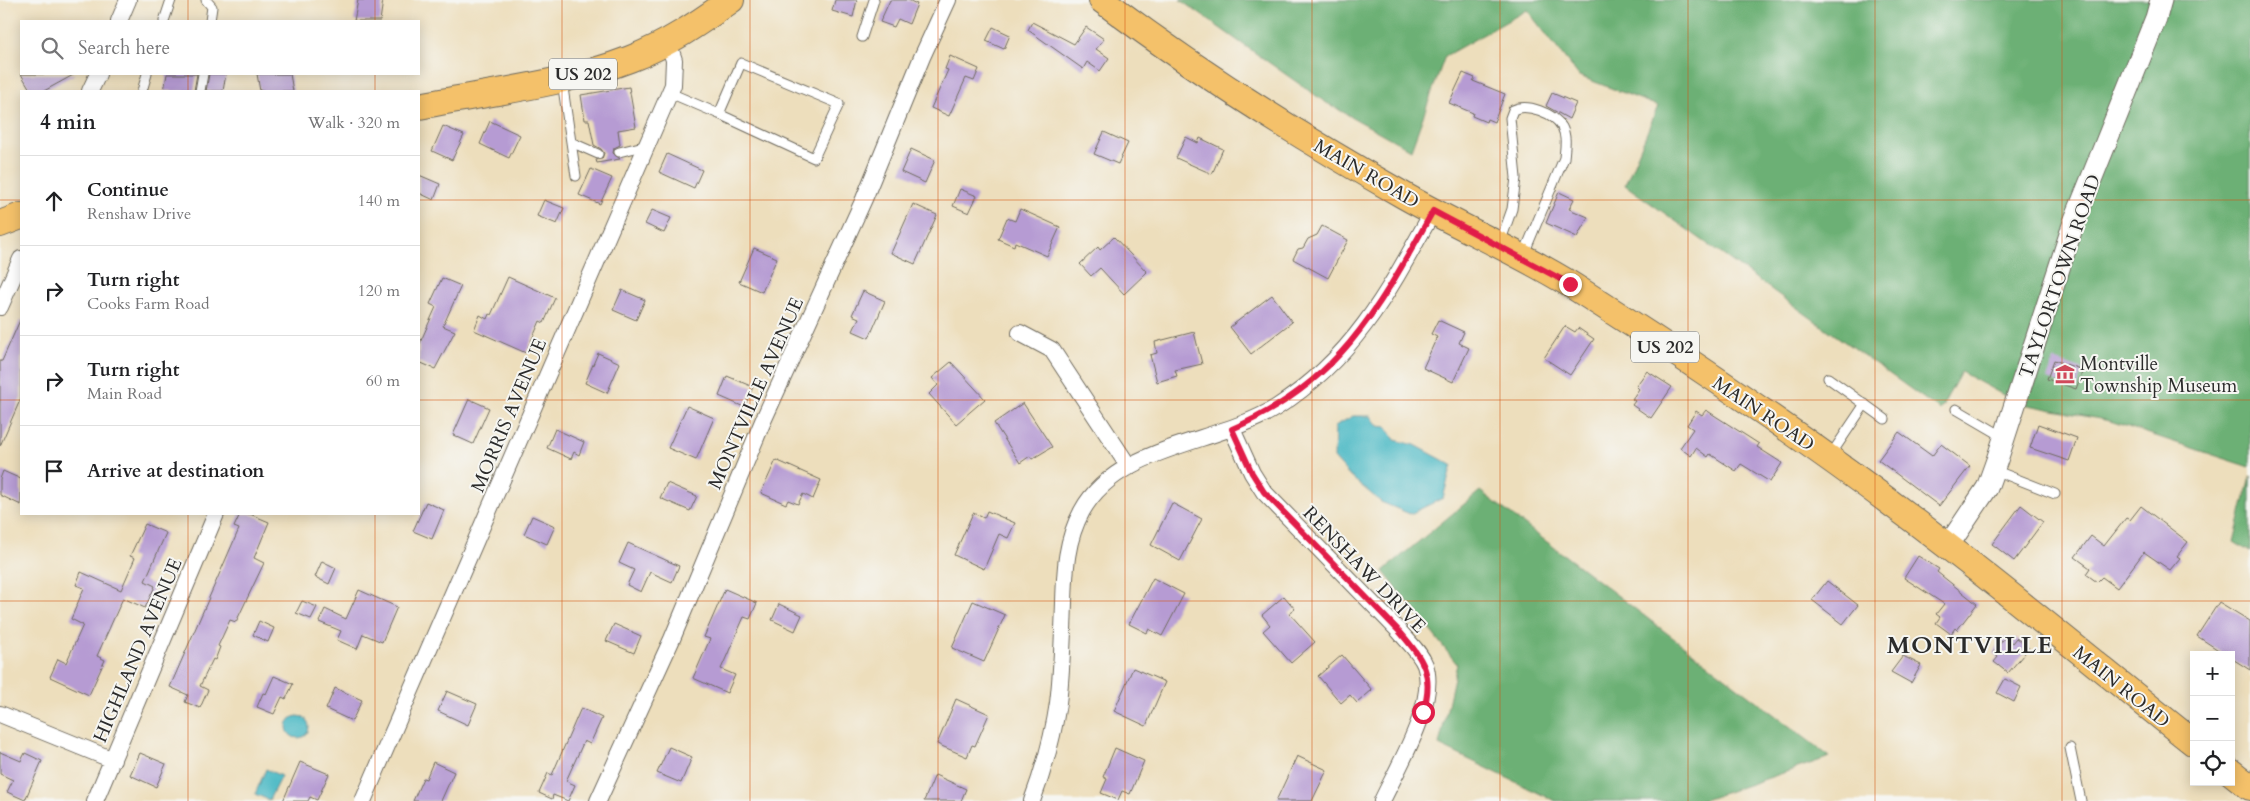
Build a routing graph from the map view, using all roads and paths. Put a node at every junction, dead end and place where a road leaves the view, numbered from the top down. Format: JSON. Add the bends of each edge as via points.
{"nodes":[{"id":1,"x":128,"y":0,"type":"edge"},
{"id":2,"x":171,"y":0,"type":"edge"},
{"id":3,"x":206,"y":0,"type":"edge"},
{"id":4,"x":731,"y":0,"type":"edge"},
{"id":5,"x":874,"y":0,"type":"edge"},
{"id":6,"x":948,"y":0,"type":"edge"},
{"id":7,"x":1102,"y":0,"type":"edge"},
{"id":8,"x":2161,"y":0,"type":"edge"},
{"id":9,"x":119,"y":20,"type":"edge"},
{"id":10,"x":164,"y":20,"type":"edge"},
{"id":11,"x":210,"y":20,"type":"edge"},
{"id":12,"x":862,"y":37,"type":"dead end"},
{"id":13,"x":668,"y":42,"type":"junction"},
{"id":14,"x":98,"y":75,"type":"edge"},
{"id":15,"x":147,"y":75,"type":"edge"},
{"id":16,"x":203,"y":75,"type":"edge"},
{"id":17,"x":562,"y":79,"type":"junction"},
{"id":18,"x":90,"y":90,"type":"edge"},
{"id":19,"x":142,"y":90,"type":"edge"},
{"id":20,"x":200,"y":90,"type":"edge"},
{"id":21,"x":670,"y":93,"type":"junction"},
{"id":22,"x":420,"y":106,"type":"edge"},
{"id":23,"x":719,"y":114,"type":"junction"},
{"id":24,"x":573,"y":143,"type":"junction"},
{"id":25,"x":648,"y":145,"type":"junction"},
{"id":26,"x":619,"y":152,"type":"dead end"},
{"id":27,"x":598,"y":154,"type":"dead end"},
{"id":28,"x":576,"y":176,"type":"dead end"},
{"id":29,"x":1433,"y":211,"type":"junction"},
{"id":30,"x":20,"y":216,"type":"edge"},
{"id":31,"x":0,"y":224,"type":"edge"},
{"id":32,"x":1498,"y":245,"type":"junction"},
{"id":33,"x":1522,"y":258,"type":"junction"},
{"id":34,"x":20,"y":261,"type":"edge"},
{"id":35,"x":5,"y":285,"type":"edge"},
{"id":36,"x":0,"y":307,"type":"edge"},
{"id":37,"x":1020,"y":333,"type":"dead end"},
{"id":38,"x":1828,"y":378,"type":"dead end"},
{"id":39,"x":1865,"y":404,"type":"junction"},
{"id":40,"x":1956,"y":409,"type":"dead end"},
{"id":41,"x":1885,"y":419,"type":"dead end"},
{"id":42,"x":1232,"y":429,"type":"junction"},
{"id":43,"x":2005,"y":437,"type":"junction"},
{"id":44,"x":1829,"y":458,"type":"junction"},
{"id":45,"x":1129,"y":467,"type":"junction"},
{"id":46,"x":1993,"y":470,"type":"junction"},
{"id":47,"x":2056,"y":494,"type":"dead end"},
{"id":48,"x":216,"y":515,"type":"edge"},
{"id":49,"x":1948,"y":546,"type":"junction"},
{"id":50,"x":0,"y":714,"type":"edge"},
{"id":51,"x":2192,"y":741,"type":"edge"},
{"id":52,"x":2070,"y":748,"type":"dead end"},
{"id":53,"x":112,"y":760,"type":"junction"},
{"id":54,"x":2235,"y":775,"type":"edge"},
{"id":55,"x":2250,"y":787,"type":"edge"},
{"id":56,"x":95,"y":801,"type":"edge"},
{"id":57,"x":363,"y":801,"type":"edge"},
{"id":58,"x":598,"y":801,"type":"edge"},
{"id":59,"x":1032,"y":801,"type":"edge"},
{"id":60,"x":1382,"y":801,"type":"edge"},
{"id":61,"x":2081,"y":801,"type":"edge"}],
"edges":[{"from":1,"to":9,"type":"street"},
{"from":2,"to":10,"type":"lane"},
{"from":3,"to":11,"type":"lane","via":[[212,7]]},
{"from":4,"to":13,"type":"main road","number":"US 202"},
{"from":5,"to":12,"type":"lane"},
{"from":6,"to":58,"type":"street","name":"MONTVILLE AVENUE","via":[[864,199],[763,421],[672,639]]},
{"from":7,"to":29,"type":"main road","name":"MAIN ROAD","number":"US 202","via":[[1193,67],[1396,192]]},
{"from":8,"to":43,"type":"street","name":"TAYLORTOWN ROAD","via":[[2074,222]]},
{"from":13,"to":17,"type":"main road","number":"US 202","via":[[631,59]]},
{"from":13,"to":21,"type":"street","name":"MORRIS AVENUE","via":[[674,60]]},
{"from":14,"to":18,"type":"street"},
{"from":15,"to":19,"type":"lane"},
{"from":16,"to":20,"type":"lane"},
{"from":17,"to":22,"type":"main road","number":"US 202"},
{"from":17,"to":24,"type":"lane"},
{"from":21,"to":23,"type":"lane"},
{"from":21,"to":25,"type":"street","name":"MORRIS AVENUE"},
{"from":23,"to":23,"type":"lane","via":[[741,63],[839,104],[814,158]]},
{"from":24,"to":27,"type":"lane"},
{"from":24,"to":28,"type":"lane"},
{"from":25,"to":26,"type":"lane"},
{"from":25,"to":57,"type":"street","name":"MORRIS AVENUE"},
{"from":29,"to":32,"type":"main road","name":"MAIN ROAD","number":"US 202"},
{"from":29,"to":42,"type":"street","via":[[1387,294],[1358,335],[1307,386],[1278,406]]},
{"from":30,"to":31,"type":"main road"},
{"from":32,"to":33,"type":"main road","name":"MAIN ROAD","number":"US 202"},
{"from":32,"to":33,"type":"lane","via":[[1512,209],[1516,178],[1510,118],[1513,110],[1519,107],[1544,112],[1561,126],[1566,141],[1564,158]]},
{"from":33,"to":44,"type":"main road","name":"MAIN ROAD","number":"US 202","via":[[1586,295]]},
{"from":34,"to":35,"type":"street"},
{"from":35,"to":36,"type":"street"},
{"from":37,"to":45,"type":"street","via":[[1052,350]]},
{"from":38,"to":39,"type":"lane"},
{"from":39,"to":41,"type":"lane"},
{"from":39,"to":44,"type":"lane"},
{"from":40,"to":43,"type":"lane"},
{"from":42,"to":45,"type":"street","via":[[1160,452]]},
{"from":42,"to":60,"type":"street","name":"RENSHAW DRIVE","via":[[1264,492],[1399,631],[1425,665],[1428,689],[1425,706]]},
{"from":43,"to":46,"type":"street","name":"TAYLORTOWN ROAD"},
{"from":44,"to":49,"type":"main road","name":"MAIN ROAD","number":"US 202"},
{"from":45,"to":59,"type":"street","via":[[1105,483],[1089,500],[1070,538],[1065,567],[1058,702],[1052,738]]},
{"from":46,"to":47,"type":"lane"},
{"from":46,"to":49,"type":"street","name":"TAYLORTOWN ROAD","via":[[1986,488]]},
{"from":48,"to":53,"type":"street","name":"HIGHLAND AVENUE"},
{"from":49,"to":51,"type":"main road","name":"MAIN ROAD","number":"US 202"},
{"from":50,"to":53,"type":"street"},
{"from":52,"to":61,"type":"lane"},
{"from":53,"to":56,"type":"street","name":"HIGHLAND AVENUE"},
{"from":54,"to":55,"type":"main road"}]}
